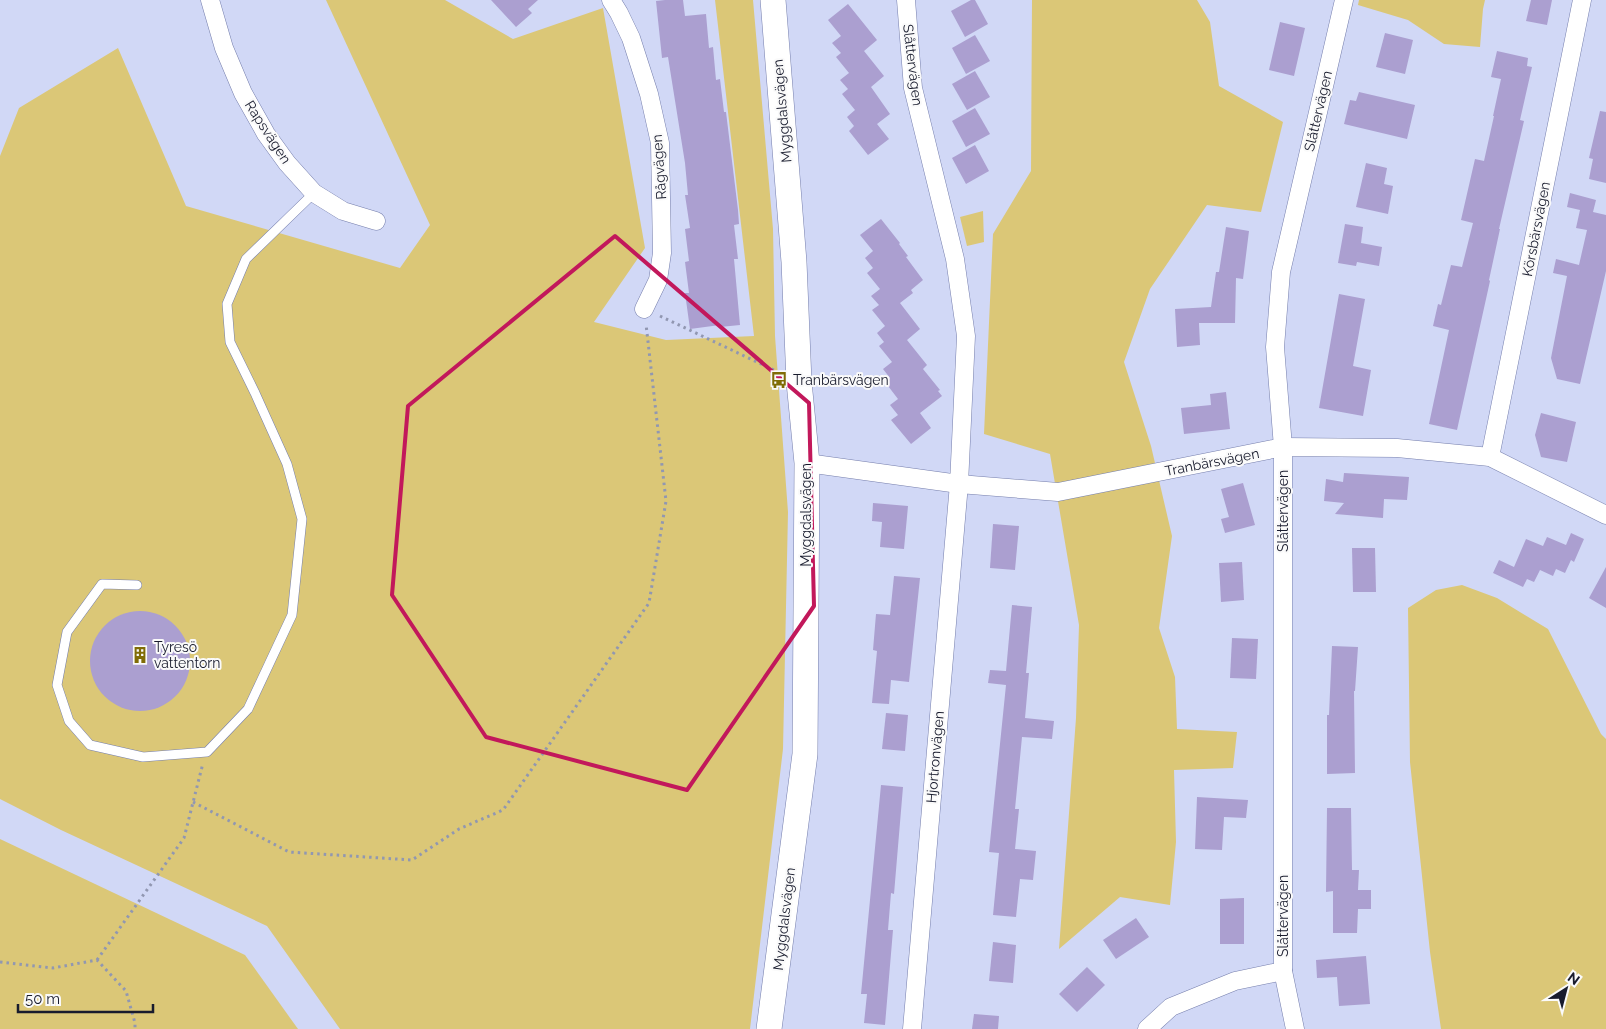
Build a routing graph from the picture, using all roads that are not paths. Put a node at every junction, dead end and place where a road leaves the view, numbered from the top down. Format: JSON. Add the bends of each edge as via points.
{"nodes":[{"id":1,"x":210,"y":0,"type":"edge"},
{"id":2,"x":610,"y":0,"type":"edge"},
{"id":3,"x":773,"y":0,"type":"edge"},
{"id":4,"x":906,"y":0,"type":"edge"},
{"id":5,"x":1344,"y":0,"type":"edge"},
{"id":6,"x":1582,"y":0,"type":"edge"},
{"id":7,"x":314,"y":192,"type":"junction"},
{"id":8,"x":376,"y":221,"type":"dead end"},
{"id":9,"x":644,"y":309,"type":"road end"},
{"id":10,"x":1283,"y":447,"type":"junction"},
{"id":11,"x":1490,"y":457,"type":"junction"},
{"id":12,"x":807,"y":464,"type":"junction"},
{"id":13,"x":959,"y":484,"type":"junction"},
{"id":14,"x":1606,"y":515,"type":"edge"},
{"id":15,"x":138,"y":585,"type":"dead end"},
{"id":16,"x":1283,"y":971,"type":"junction"},
{"id":17,"x":770,"y":1029,"type":"edge"},
{"id":18,"x":912,"y":1029,"type":"edge"},
{"id":19,"x":1146,"y":1029,"type":"edge"},
{"id":20,"x":1295,"y":1029,"type":"edge"}],
"edges":[{"from":1,"to":7,"type":"street","name":"Rapsvägen","via":[[224,48],[243,94],[271,141]]},
{"from":2,"to":9,"type":"street","name":"Rågvägen","via":[[631,38],[660,143],[662,253],[658,280]]},
{"from":3,"to":12,"type":"street","name":"Myggdalsvägen"},
{"from":4,"to":13,"type":"street","name":"Slåttervägen","via":[[914,88],[955,258],[966,336]]},
{"from":5,"to":10,"type":"street","name":"Slåttervägen","via":[[1280,272],[1275,347]]},
{"from":6,"to":11,"type":"street","name":"Körsbärsvägen"},
{"from":7,"to":8,"type":"street","name":"Rapsvägen","via":[[343,211]]},
{"from":7,"to":15,"type":"lane","via":[[246,259],[227,304],[230,342],[287,464],[302,519],[292,615],[248,709],[206,752],[143,757],[90,745],[69,721],[57,685],[67,632],[102,584]]},
{"from":10,"to":11,"type":"street","name":"Tranbärsvägen","via":[[1397,448]]},
{"from":10,"to":13,"type":"street","name":"Tranbärsvägen","via":[[1058,492]]},
{"from":10,"to":16,"type":"street","name":"Slåttervägen"},
{"from":11,"to":14,"type":"street","name":"Tranbärsvägen"},
{"from":12,"to":13,"type":"street","name":"Tranbärsvägen"},
{"from":12,"to":17,"type":"street","name":"Myggdalsvägen","via":[[805,754]]},
{"from":13,"to":18,"type":"street","name":"Hjortronvägen"},
{"from":16,"to":19,"type":"street","via":[[1235,981],[1171,1007]]},
{"from":16,"to":20,"type":"street","name":"Slåttervägen"}]}
